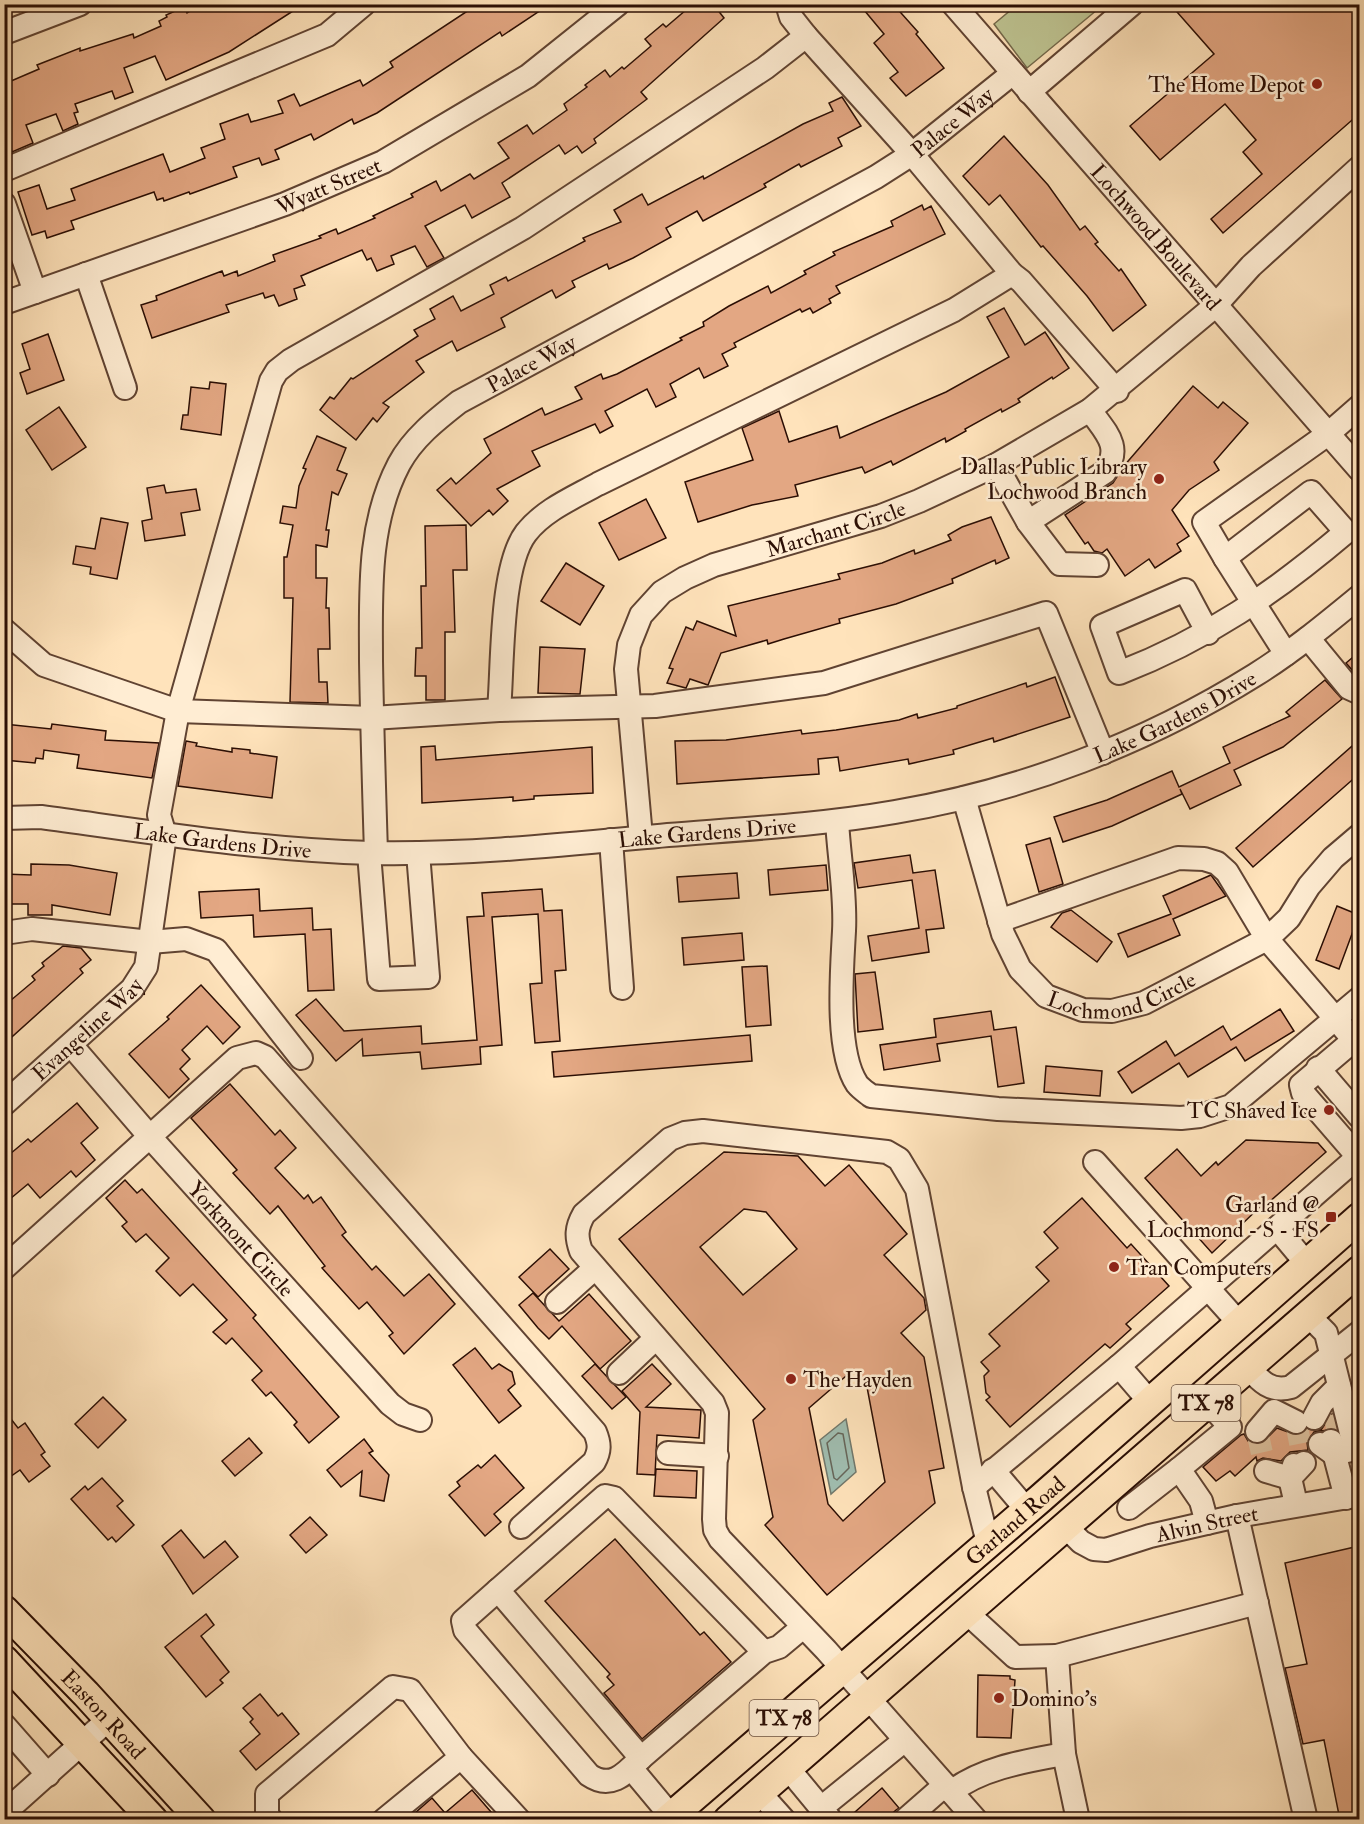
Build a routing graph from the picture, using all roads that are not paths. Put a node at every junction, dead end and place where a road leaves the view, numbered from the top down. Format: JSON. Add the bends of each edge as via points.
{"nodes":[{"id":1,"x":80,"y":4,"type":"edge"},
{"id":2,"x":364,"y":4,"type":"edge"},
{"id":3,"x":618,"y":4,"type":"edge"},
{"id":4,"x":787,"y":4,"type":"edge"},
{"id":5,"x":953,"y":4,"type":"edge"},
{"id":6,"x":1132,"y":4,"type":"edge"},
{"id":7,"x":4,"y":33,"type":"edge"},
{"id":8,"x":806,"y":36,"type":"junction"},
{"id":9,"x":1013,"y":73,"type":"junction"},
{"id":10,"x":1029,"y":92,"type":"junction"},
{"id":11,"x":912,"y":154,"type":"junction"},
{"id":12,"x":1359,"y":167,"type":"edge"},
{"id":13,"x":4,"y":170,"type":"edge"},
{"id":14,"x":4,"y":204,"type":"edge"},
{"id":15,"x":86,"y":274,"type":"junction"},
{"id":16,"x":1012,"y":274,"type":"junction"},
{"id":17,"x":35,"y":292,"type":"junction"},
{"id":18,"x":4,"y":303,"type":"edge"},
{"id":19,"x":1215,"y":306,"type":"junction"},
{"id":20,"x":124,"y":388,"type":"dead end"},
{"id":21,"x":1117,"y":390,"type":"junction"},
{"id":22,"x":1359,"y":406,"type":"edge"},
{"id":23,"x":1090,"y":410,"type":"junction"},
{"id":24,"x":1328,"y":434,"type":"junction"},
{"id":25,"x":996,"y":465,"type":"junction"},
{"id":26,"x":1359,"y":470,"type":"edge"},
{"id":27,"x":1028,"y":522,"type":"junction"},
{"id":28,"x":1225,"y":558,"type":"junction"},
{"id":29,"x":1097,"y":566,"type":"dead end"},
{"id":30,"x":1359,"y":596,"type":"edge"},
{"id":31,"x":1255,"y":604,"type":"junction"},
{"id":32,"x":4,"y":630,"type":"edge"},
{"id":33,"x":1208,"y":633,"type":"junction"},
{"id":34,"x":1308,"y":638,"type":"junction"},
{"id":35,"x":1286,"y":654,"type":"junction"},
{"id":36,"x":1359,"y":693,"type":"edge"},
{"id":37,"x":629,"y":707,"type":"junction"},
{"id":38,"x":499,"y":710,"type":"junction"},
{"id":39,"x":178,"y":711,"type":"junction"},
{"id":40,"x":372,"y":718,"type":"junction"},
{"id":41,"x":1103,"y":753,"type":"junction"},
{"id":42,"x":964,"y":798,"type":"junction"},
{"id":43,"x":4,"y":818,"type":"edge"},
{"id":44,"x":837,"y":821,"type":"junction"},
{"id":45,"x":165,"y":835,"type":"junction"},
{"id":46,"x":1359,"y":835,"type":"edge"},
{"id":47,"x":641,"y":837,"type":"junction"},
{"id":48,"x":611,"y":840,"type":"junction"},
{"id":49,"x":373,"y":853,"type":"junction"},
{"id":50,"x":418,"y":853,"type":"junction"},
{"id":51,"x":999,"y":921,"type":"junction"},
{"id":52,"x":4,"y":933,"type":"edge"},
{"id":53,"x":1267,"y":939,"type":"junction"},
{"id":54,"x":150,"y":942,"type":"junction"},
{"id":55,"x":622,"y":988,"type":"dead end"},
{"id":56,"x":1359,"y":998,"type":"edge"},
{"id":57,"x":1336,"y":1018,"type":"junction"},
{"id":58,"x":1357,"y":1044,"type":"edge"},
{"id":59,"x":71,"y":1045,"type":"junction"},
{"id":60,"x":301,"y":1058,"type":"dead end"},
{"id":61,"x":1318,"y":1068,"type":"junction"},
{"id":62,"x":4,"y":1104,"type":"edge"},
{"id":63,"x":1359,"y":1117,"type":"edge"},
{"id":64,"x":151,"y":1138,"type":"junction"},
{"id":65,"x":1355,"y":1146,"type":"edge"},
{"id":66,"x":1095,"y":1162,"type":"dead end"},
{"id":67,"x":1359,"y":1218,"type":"edge"},
{"id":68,"x":1277,"y":1228,"type":"junction"},
{"id":69,"x":1307,"y":1264,"type":"junction"},
{"id":70,"x":4,"y":1268,"type":"edge"},
{"id":71,"x":595,"y":1268,"type":"junction"},
{"id":72,"x":1359,"y":1270,"type":"edge"},
{"id":73,"x":1209,"y":1288,"type":"junction"},
{"id":74,"x":557,"y":1302,"type":"dead end"},
{"id":75,"x":1307,"y":1314,"type":"junction"},
{"id":76,"x":1239,"y":1323,"type":"junction"},
{"id":77,"x":1359,"y":1332,"type":"edge"},
{"id":78,"x":657,"y":1338,"type":"junction"},
{"id":79,"x":1332,"y":1356,"type":"junction"},
{"id":80,"x":1119,"y":1366,"type":"junction"},
{"id":81,"x":1248,"y":1367,"type":"junction"},
{"id":82,"x":619,"y":1373,"type":"dead end"},
{"id":83,"x":1339,"y":1386,"type":"junction"},
{"id":84,"x":1150,"y":1402,"type":"junction"},
{"id":85,"x":1208,"y":1402,"type":"junction"},
{"id":86,"x":1295,"y":1416,"type":"junction"},
{"id":87,"x":420,"y":1420,"type":"dead end"},
{"id":88,"x":1163,"y":1440,"type":"junction"},
{"id":89,"x":668,"y":1453,"type":"dead end"},
{"id":90,"x":717,"y":1456,"type":"junction"},
{"id":91,"x":1182,"y":1467,"type":"junction"},
{"id":92,"x":1287,"y":1469,"type":"tunnel mouth"},
{"id":93,"x":993,"y":1470,"type":"junction"},
{"id":94,"x":974,"y":1486,"type":"junction"},
{"id":95,"x":1112,"y":1486,"type":"junction"},
{"id":96,"x":1353,"y":1497,"type":"edge"},
{"id":97,"x":1034,"y":1504,"type":"junction"},
{"id":98,"x":1296,"y":1504,"type":"junction"},
{"id":99,"x":1129,"y":1508,"type":"junction"},
{"id":100,"x":1237,"y":1516,"type":"junction"},
{"id":101,"x":1207,"y":1522,"type":"junction"},
{"id":102,"x":1065,"y":1526,"type":"junction"},
{"id":103,"x":521,"y":1527,"type":"dead end"},
{"id":104,"x":1150,"y":1536,"type":"junction"},
{"id":105,"x":988,"y":1543,"type":"junction"},
{"id":106,"x":498,"y":1590,"type":"junction"},
{"id":107,"x":1257,"y":1603,"type":"junction"},
{"id":108,"x":4,"y":1610,"type":"edge"},
{"id":109,"x":966,"y":1612,"type":"junction"},
{"id":110,"x":803,"y":1627,"type":"junction"},
{"id":111,"x":764,"y":1652,"type":"junction"},
{"id":112,"x":1057,"y":1656,"type":"junction"},
{"id":113,"x":4,"y":1660,"type":"edge"},
{"id":114,"x":842,"y":1669,"type":"junction"},
{"id":115,"x":867,"y":1697,"type":"junction"},
{"id":116,"x":109,"y":1719,"type":"junction"},
{"id":117,"x":4,"y":1725,"type":"edge"},
{"id":118,"x":905,"y":1740,"type":"junction"},
{"id":119,"x":84,"y":1743,"type":"junction"},
{"id":120,"x":1064,"y":1754,"type":"junction"},
{"id":121,"x":461,"y":1756,"type":"junction"},
{"id":122,"x":636,"y":1763,"type":"junction"},
{"id":123,"x":787,"y":1767,"type":"junction"},
{"id":124,"x":48,"y":1775,"type":"junction"},
{"id":125,"x":948,"y":1789,"type":"junction"},
{"id":126,"x":759,"y":1792,"type":"junction"},
{"id":127,"x":4,"y":1813,"type":"edge"},
{"id":128,"x":826,"y":1814,"type":"edge"},
{"id":129,"x":671,"y":1818,"type":"edge"},
{"id":130,"x":153,"y":1820,"type":"edge"},
{"id":131,"x":201,"y":1820,"type":"edge"},
{"id":132,"x":271,"y":1820,"type":"edge"},
{"id":133,"x":384,"y":1820,"type":"edge"},
{"id":134,"x":519,"y":1820,"type":"edge"},
{"id":135,"x":728,"y":1820,"type":"edge"},
{"id":136,"x":784,"y":1820,"type":"edge"},
{"id":137,"x":905,"y":1820,"type":"edge"},
{"id":138,"x":976,"y":1820,"type":"edge"},
{"id":139,"x":1078,"y":1820,"type":"edge"},
{"id":140,"x":1306,"y":1820,"type":"edge"}],
"edges":[{"from":1,"to":7,"type":"street"},
{"from":2,"to":13,"type":"street","via":[[327,35]]},
{"from":3,"to":15,"type":"street","name":"Wyatt Street","via":[[528,76],[383,162],[285,204]]},
{"from":4,"to":8,"type":"street","via":[[791,17]]},
{"from":5,"to":9,"type":"street","name":"Lochwood Boulevard"},
{"from":6,"to":10,"type":"street"},
{"from":8,"to":11,"type":"street"},
{"from":8,"to":39,"type":"street","name":"Evangeline Way","via":[[765,68],[523,228],[277,371]]},
{"from":9,"to":10,"type":"street","name":"Lochwood Boulevard"},
{"from":9,"to":11,"type":"street","name":"Palace Way"},
{"from":10,"to":19,"type":"street","name":"Lochwood Boulevard"},
{"from":11,"to":16,"type":"street"},
{"from":11,"to":40,"type":"street","name":"Palace Way","via":[[459,402],[425,429],[400,463],[381,505],[371,568]]},
{"from":12,"to":19,"type":"street","name":"Marchant Circle","via":[[1251,266]]},
{"from":14,"to":17,"type":"street"},
{"from":15,"to":17,"type":"street","name":"Wyatt Street"},
{"from":15,"to":20,"type":"street"},
{"from":16,"to":21,"type":"street"},
{"from":16,"to":38,"type":"street","via":[[954,310],[549,511],[525,534],[511,568]]},
{"from":17,"to":18,"type":"street","name":"Wyatt Street"},
{"from":19,"to":21,"type":"street","name":"Marchant Circle"},
{"from":19,"to":24,"type":"street","name":"Lochwood Boulevard"},
{"from":21,"to":23,"type":"street","name":"Marchant Circle"},
{"from":22,"to":24,"type":"street"},
{"from":23,"to":25,"type":"street","name":"Marchant Circle"},
{"from":23,"to":27,"type":"street","via":[[1110,440],[1113,460],[1105,472]]},
{"from":24,"to":26,"type":"street","name":"Lochwood Boulevard"},
{"from":24,"to":28,"type":"street","via":[[1204,522]]},
{"from":25,"to":27,"type":"street"},
{"from":25,"to":37,"type":"street","name":"Marchant Circle","via":[[881,516],[714,565],[662,592],[641,615],[629,645]]},
{"from":27,"to":29,"type":"street","via":[[1060,564]]},
{"from":28,"to":31,"type":"street"},
{"from":28,"to":31,"type":"street","via":[[1311,492],[1346,532]]},
{"from":30,"to":34,"type":"street","name":"Lake Gardens Drive"},
{"from":31,"to":33,"type":"street"},
{"from":31,"to":35,"type":"street"},
{"from":32,"to":39,"type":"street","via":[[44,665]]},
{"from":33,"to":33,"type":"street","via":[[1119,673],[1102,626],[1185,590]]},
{"from":34,"to":35,"type":"street","name":"Lake Gardens Drive"},
{"from":34,"to":36,"type":"street","via":[[1349,688]]},
{"from":35,"to":41,"type":"street","name":"Lake Gardens Drive","via":[[1179,718]]},
{"from":37,"to":38,"type":"street"},
{"from":37,"to":41,"type":"street","via":[[824,683],[1046,612]]},
{"from":37,"to":47,"type":"street","name":"Marchant Circle"},
{"from":38,"to":40,"type":"street"},
{"from":39,"to":40,"type":"street"},
{"from":39,"to":45,"type":"street","name":"Evangeline Way","via":[[159,815]]},
{"from":40,"to":49,"type":"street","name":"Palace Way"},
{"from":41,"to":42,"type":"street","name":"Lake Gardens Drive","via":[[1042,776]]},
{"from":42,"to":44,"type":"street","name":"Lake Gardens Drive"},
{"from":42,"to":51,"type":"street","name":"Lochmond Circle"},
{"from":43,"to":45,"type":"street","name":"Lake Gardens Drive","via":[[41,817]]},
{"from":44,"to":47,"type":"street","name":"Lake Gardens Drive"},
{"from":44,"to":57,"type":"street","via":[[846,1046],[853,1076],[871,1096],[998,1109],[1200,1116],[1231,1106]]},
{"from":45,"to":49,"type":"street","name":"Lake Gardens Drive","via":[[271,848]]},
{"from":45,"to":54,"type":"street","name":"Evangeline Way"},
{"from":46,"to":53,"type":"street","name":"Lochmond Circle","via":[[1333,858],[1289,918]]},
{"from":47,"to":48,"type":"street","name":"Lake Gardens Drive"},
{"from":48,"to":50,"type":"street","name":"Lake Gardens Drive"},
{"from":48,"to":55,"type":"street"},
{"from":49,"to":50,"type":"street","name":"Lake Gardens Drive"},
{"from":49,"to":50,"type":"street","name":"Palace Way","via":[[380,979],[428,977]]},
{"from":51,"to":53,"type":"street","via":[[1192,856],[1217,863],[1227,872]]},
{"from":51,"to":53,"type":"street","name":"Lochmond Circle","via":[[1020,969],[1046,996],[1083,1010],[1112,1011],[1144,1003]]},
{"from":52,"to":54,"type":"street","via":[[32,929]]},
{"from":53,"to":57,"type":"street"},
{"from":54,"to":59,"type":"street","name":"Evangeline Way","via":[[146,967],[132,989]]},
{"from":54,"to":60,"type":"street","via":[[186,939],[216,950]]},
{"from":56,"to":57,"type":"street"},
{"from":57,"to":58,"type":"street"},
{"from":58,"to":61,"type":"street"},
{"from":59,"to":62,"type":"street","name":"Evangeline Way"},
{"from":59,"to":64,"type":"street","name":"Yorkmont Circle"},
{"from":61,"to":63,"type":"street"},
{"from":61,"to":65,"type":"street","via":[[1301,1084],[1303,1093]]},
{"from":64,"to":70,"type":"street"},
{"from":64,"to":87,"type":"street","name":"Yorkmont Circle","via":[[390,1404]]},
{"from":64,"to":103,"type":"street","via":[[237,1058],[256,1053],[265,1057],[595,1432],[599,1451],[594,1462]]},
{"from":65,"to":68,"type":"street"},
{"from":66,"to":73,"type":"street"},
{"from":67,"to":69,"type":"main road","name":"Garland Road","number":"TX 78"},
{"from":68,"to":69,"type":"street"},
{"from":68,"to":73,"type":"street"},
{"from":69,"to":76,"type":"main road","name":"Garland Road","number":"TX 78"},
{"from":71,"to":74,"type":"street"},
{"from":71,"to":78,"type":"street"},
{"from":71,"to":94,"type":"street","via":[[576,1238],[584,1214],[670,1139],[685,1133],[703,1131],[887,1152],[899,1159],[917,1190]]},
{"from":72,"to":75,"type":"main road","name":"Garland Road","number":"TX 78"},
{"from":73,"to":76,"type":"street"},
{"from":73,"to":80,"type":"street"},
{"from":75,"to":79,"type":"street","via":[[1326,1333]]},
{"from":75,"to":81,"type":"main road","name":"Garland Road","number":"TX 78"},
{"from":76,"to":84,"type":"main road","name":"Garland Road","number":"TX 78"},
{"from":77,"to":79,"type":"street"},
{"from":78,"to":82,"type":"street"},
{"from":78,"to":90,"type":"street","via":[[713,1403],[719,1424]]},
{"from":79,"to":83,"type":"street"},
{"from":79,"to":86,"type":"street","via":[[1291,1387]]},
{"from":80,"to":84,"type":"street"},
{"from":80,"to":93,"type":"street"},
{"from":81,"to":85,"type":"main road","name":"Garland Road","number":"TX 78"},
{"from":81,"to":86,"type":"street"},
{"from":83,"to":86,"type":"street"},
{"from":83,"to":96,"type":"street","via":[[1355,1449],[1331,1445]]},
{"from":84,"to":97,"type":"main road","name":"Garland Road","number":"TX 78"},
{"from":85,"to":88,"type":"main road","name":"Garland Road","number":"TX 78"},
{"from":85,"to":91,"type":"street","via":[[1230,1427]]},
{"from":88,"to":91,"type":"street"},
{"from":88,"to":95,"type":"main road","name":"Garland Road","number":"TX 78"},
{"from":89,"to":90,"type":"street"},
{"from":90,"to":110,"type":"street","via":[[715,1530]]},
{"from":91,"to":99,"type":"street"},
{"from":91,"to":101,"type":"street","via":[[1201,1501]]},
{"from":92,"to":98,"type":"street"},
{"from":93,"to":94,"type":"street"},
{"from":93,"to":97,"type":"street"},
{"from":94,"to":105,"type":"street"},
{"from":95,"to":99,"type":"street"},
{"from":95,"to":102,"type":"main road","name":"Garland Road","number":"TX 78"},
{"from":96,"to":98,"type":"street","name":"Alvin Street"},
{"from":97,"to":102,"type":"main road"},
{"from":97,"to":105,"type":"main road","name":"Garland Road","number":"TX 78"},
{"from":98,"to":100,"type":"street","name":"Alvin Street"},
{"from":99,"to":104,"type":"street"},
{"from":100,"to":101,"type":"street","name":"Alvin Street"},
{"from":100,"to":107,"type":"street"},
{"from":101,"to":104,"type":"street","name":"Alvin Street"},
{"from":102,"to":104,"type":"street","name":"Alvin Street","via":[[1094,1550]]},
{"from":102,"to":109,"type":"main road","name":"Garland Road","number":"TX 78"},
{"from":105,"to":114,"type":"main road","name":"Garland Road","number":"TX 78"},
{"from":106,"to":111,"type":"street","via":[[606,1496],[614,1498]]},
{"from":106,"to":122,"type":"street"},
{"from":106,"to":122,"type":"street","via":[[463,1621],[465,1630],[589,1775],[609,1782],[620,1778]]},
{"from":107,"to":112,"type":"street"},
{"from":107,"to":140,"type":"street"},
{"from":108,"to":116,"type":"main road","name":"Easton Road"},
{"from":109,"to":112,"type":"street","via":[[1015,1657]]},
{"from":109,"to":115,"type":"main road","name":"Garland Road","number":"TX 78"},
{"from":110,"to":111,"type":"street","via":[[779,1647]]},
{"from":110,"to":114,"type":"street"},
{"from":111,"to":122,"type":"street"},
{"from":112,"to":120,"type":"street"},
{"from":113,"to":119,"type":"main road","name":"Easton Road"},
{"from":114,"to":115,"type":"street"},
{"from":114,"to":129,"type":"main road","name":"Garland Road","number":"TX 78"},
{"from":115,"to":118,"type":"street"},
{"from":115,"to":123,"type":"main road","name":"Garland Road","number":"TX 78"},
{"from":116,"to":119,"type":"street"},
{"from":116,"to":131,"type":"main road","name":"Easton Road"},
{"from":117,"to":124,"type":"street"},
{"from":118,"to":125,"type":"street"},
{"from":118,"to":128,"type":"street"},
{"from":119,"to":124,"type":"street"},
{"from":119,"to":130,"type":"main road","name":"Easton Road"},
{"from":120,"to":125,"type":"street","via":[[968,1778]]},
{"from":120,"to":139,"type":"street"},
{"from":121,"to":132,"type":"street","via":[[410,1690],[393,1687],[267,1794],[267,1814]]},
{"from":121,"to":133,"type":"street"},
{"from":121,"to":134,"type":"street"},
{"from":122,"to":129,"type":"street"},
{"from":123,"to":126,"type":"main road","name":"Garland Road","number":"TX 78"},
{"from":123,"to":128,"type":"street"},
{"from":124,"to":127,"type":"street"},
{"from":125,"to":137,"type":"street"},
{"from":125,"to":138,"type":"street"},
{"from":126,"to":135,"type":"main road","name":"Garland Road","number":"TX 78"},
{"from":126,"to":136,"type":"street"}]}
